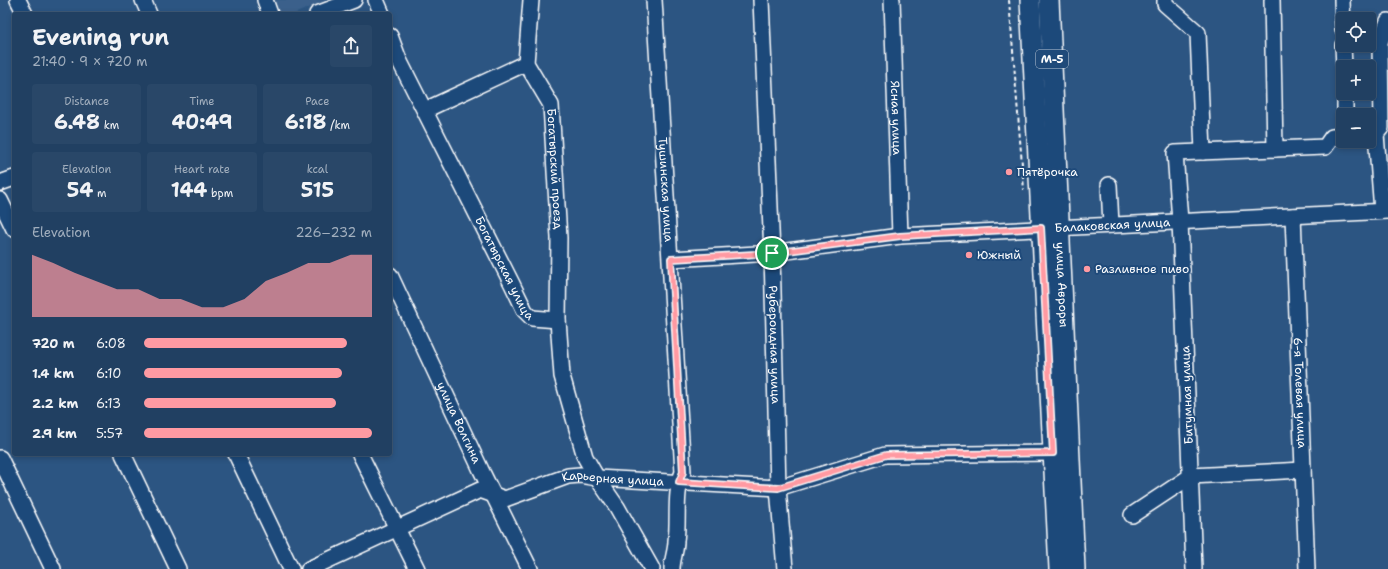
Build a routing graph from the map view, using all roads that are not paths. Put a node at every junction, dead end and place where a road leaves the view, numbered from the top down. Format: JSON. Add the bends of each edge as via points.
{"nodes":[{"id":1,"x":18,"y":0,"type":"edge"},
{"id":2,"x":143,"y":0,"type":"edge"},
{"id":3,"x":265,"y":0,"type":"edge"},
{"id":4,"x":354,"y":0,"type":"edge"},
{"id":5,"x":376,"y":0,"type":"edge"},
{"id":6,"x":531,"y":0,"type":"edge"},
{"id":7,"x":654,"y":0,"type":"edge"},
{"id":8,"x":761,"y":0,"type":"edge"},
{"id":9,"x":892,"y":0,"type":"edge"},
{"id":10,"x":1030,"y":0,"type":"edge"},
{"id":11,"x":1049,"y":0,"type":"edge"},
{"id":12,"x":1165,"y":0,"type":"edge"},
{"id":13,"x":1272,"y":0,"type":"edge"},
{"id":14,"x":1342,"y":0,"type":"edge"},
{"id":15,"x":24,"y":12,"type":"edge"},
{"id":16,"x":148,"y":12,"type":"edge"},
{"id":17,"x":269,"y":12,"type":"edge"},
{"id":18,"x":322,"y":12,"type":"edge"},
{"id":19,"x":381,"y":12,"type":"edge"},
{"id":20,"x":1342,"y":12,"type":"edge"},
{"id":21,"x":1388,"y":21,"type":"edge"},
{"id":22,"x":392,"y":41,"type":"edge"},
{"id":23,"x":526,"y":63,"type":"junction"},
{"id":24,"x":425,"y":110,"type":"junction"},
{"id":25,"x":1378,"y":134,"type":"edge"},
{"id":26,"x":1336,"y":137,"type":"edge"},
{"id":27,"x":1275,"y":149,"type":"junction"},
{"id":28,"x":1203,"y":152,"type":"junction"},
{"id":29,"x":12,"y":179,"type":"edge"},
{"id":30,"x":0,"y":183,"type":"edge"},
{"id":31,"x":1109,"y":185,"type":"dead end"},
{"id":32,"x":0,"y":200,"type":"edge"},
{"id":33,"x":1385,"y":211,"type":"edge"},
{"id":34,"x":1293,"y":216,"type":"junction"},
{"id":35,"x":1180,"y":221,"type":"junction"},
{"id":36,"x":12,"y":225,"type":"edge"},
{"id":37,"x":1111,"y":225,"type":"junction"},
{"id":38,"x":1050,"y":228,"type":"junction"},
{"id":39,"x":900,"y":236,"type":"junction"},
{"id":40,"x":772,"y":253,"type":"junction"},
{"id":41,"x":671,"y":259,"type":"junction"},
{"id":42,"x":392,"y":279,"type":"edge"},
{"id":43,"x":558,"y":320,"type":"junction"},
{"id":44,"x":1053,"y":453,"type":"junction"},
{"id":45,"x":124,"y":456,"type":"edge"},
{"id":46,"x":237,"y":456,"type":"edge"},
{"id":47,"x":361,"y":456,"type":"edge"},
{"id":48,"x":0,"y":458,"type":"edge"},
{"id":49,"x":1303,"y":470,"type":"junction"},
{"id":50,"x":1191,"y":476,"type":"junction"},
{"id":51,"x":597,"y":478,"type":"junction"},
{"id":52,"x":679,"y":482,"type":"junction"},
{"id":53,"x":778,"y":488,"type":"junction"},
{"id":54,"x":494,"y":494,"type":"junction"},
{"id":55,"x":1132,"y":516,"type":"dead end"},
{"id":56,"x":397,"y":528,"type":"junction"},
{"id":57,"x":53,"y":569,"type":"edge"},
{"id":58,"x":178,"y":569,"type":"edge"},
{"id":59,"x":291,"y":569,"type":"edge"},
{"id":60,"x":309,"y":569,"type":"edge"},
{"id":61,"x":417,"y":569,"type":"edge"},
{"id":62,"x":530,"y":569,"type":"edge"},
{"id":63,"x":652,"y":569,"type":"edge"},
{"id":64,"x":672,"y":569,"type":"edge"},
{"id":65,"x":785,"y":569,"type":"edge"},
{"id":66,"x":1059,"y":569,"type":"edge"},
{"id":67,"x":1075,"y":569,"type":"edge"},
{"id":68,"x":1194,"y":569,"type":"edge"},
{"id":69,"x":1308,"y":569,"type":"edge"}],
"edges":[{"from":1,"to":15,"type":"street"},
{"from":2,"to":16,"type":"street"},
{"from":3,"to":17,"type":"street"},
{"from":4,"to":18,"type":"street"},
{"from":5,"to":19,"type":"street"},
{"from":6,"to":23,"type":"street"},
{"from":7,"to":41,"type":"street","name":"Тушинская улица"},
{"from":8,"to":40,"type":"street","name":"Рубероидная улица"},
{"from":9,"to":39,"type":"street","name":"Ясная улица"},
{"from":10,"to":38,"type":"main road","name":"улица Авроры","number":"М-5"},
{"from":11,"to":38,"type":"main road","name":"улица Авроры","number":"М-5"},
{"from":12,"to":28,"type":"street","via":[[1165,4],[1198,33]]},
{"from":13,"to":27,"type":"street"},
{"from":14,"to":20,"type":"street"},
{"from":21,"to":25,"type":"street","via":[[1380,42],[1382,128]]},
{"from":22,"to":24,"type":"street","name":"Богатырская улица"},
{"from":23,"to":24,"type":"street"},
{"from":23,"to":43,"type":"street","name":"Богатырский проезд","via":[[551,105],[559,238]]},
{"from":24,"to":43,"type":"street","name":"Богатырская улица","via":[[525,311],[532,318]]},
{"from":25,"to":33,"type":"street"},
{"from":26,"to":27,"type":"street","via":[[1332,137],[1325,147]]},
{"from":27,"to":28,"type":"street"},
{"from":28,"to":35,"type":"street","name":"Битумная улица","via":[[1175,153]]},
{"from":29,"to":30,"type":"street"},
{"from":31,"to":37,"type":"street"},
{"from":32,"to":36,"type":"street"},
{"from":33,"to":34,"type":"street","name":"Балаковская улица"},
{"from":34,"to":35,"type":"street","name":"Балаковская улица"},
{"from":34,"to":49,"type":"street","name":"6-я Толевая улица"},
{"from":35,"to":37,"type":"street","name":"Балаковская улица"},
{"from":35,"to":50,"type":"street","name":"Битумная улица"},
{"from":37,"to":38,"type":"street","name":"Балаковская улица"},
{"from":38,"to":39,"type":"street","name":"Балаковская улица"},
{"from":38,"to":44,"type":"main road","name":"улица Авроры","number":"М-5"},
{"from":38,"to":67,"type":"main road","name":"улица Авроры","number":"М-5"},
{"from":39,"to":40,"type":"street","name":"Балаковская улица"},
{"from":40,"to":41,"type":"street","name":"Балаковская улица"},
{"from":40,"to":53,"type":"street","name":"Рубероидная улица"},
{"from":41,"to":52,"type":"street","name":"Тушинская улица","via":[[683,472]]},
{"from":42,"to":54,"type":"street","name":"улица Волгина"},
{"from":43,"to":51,"type":"street","via":[[562,376],[586,457]]},
{"from":44,"to":53,"type":"street","name":"Карьерная улица","via":[[886,455]]},
{"from":44,"to":66,"type":"main road","name":"улица Авроры","number":"М-5"},
{"from":45,"to":58,"type":"street"},
{"from":46,"to":59,"type":"street"},
{"from":47,"to":56,"type":"street"},
{"from":48,"to":57,"type":"street"},
{"from":49,"to":50,"type":"street"},
{"from":49,"to":69,"type":"street","name":"6-я Толевая улица"},
{"from":50,"to":55,"type":"street"},
{"from":50,"to":68,"type":"street","name":"Битумная улица"},
{"from":51,"to":52,"type":"street","name":"Карьерная улица"},
{"from":51,"to":54,"type":"street","name":"Карьерная улица","via":[[568,476],[505,499]]},
{"from":51,"to":63,"type":"street","via":[[617,507]]},
{"from":52,"to":53,"type":"street","name":"Карьерная улица"},
{"from":52,"to":64,"type":"street","name":"Тушинская улица"},
{"from":53,"to":65,"type":"street","name":"Рубероидная улица"},
{"from":54,"to":56,"type":"street","name":"Карьерная улица","via":[[480,490]]},
{"from":54,"to":62,"type":"street","name":"улица Волгина"},
{"from":56,"to":60,"type":"street","name":"Карьерная улица"},
{"from":56,"to":61,"type":"street"}]}
